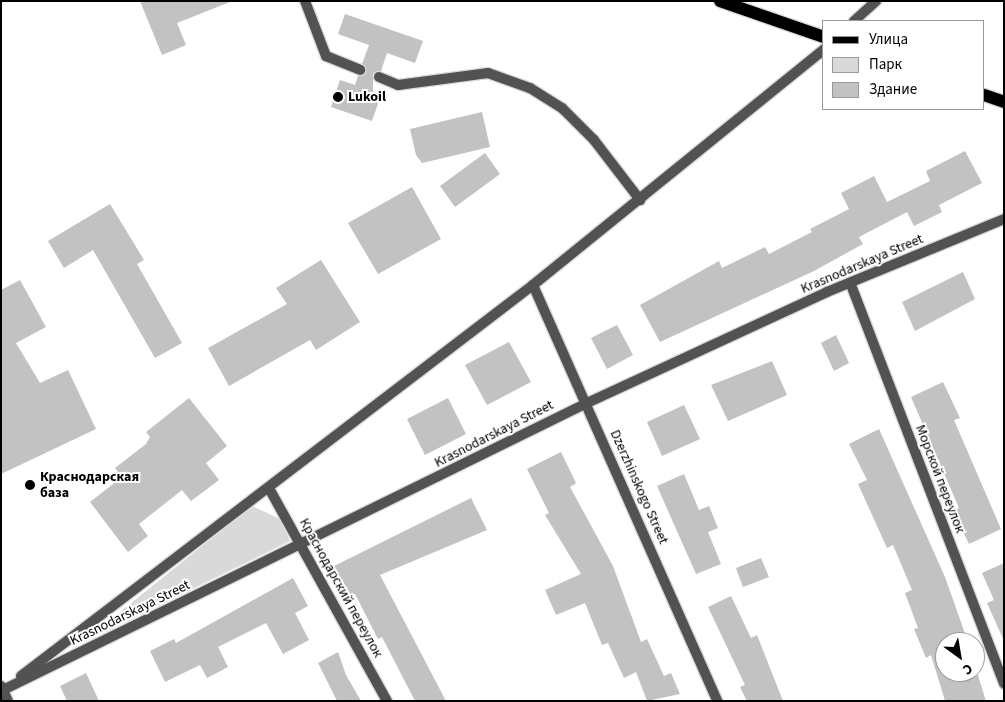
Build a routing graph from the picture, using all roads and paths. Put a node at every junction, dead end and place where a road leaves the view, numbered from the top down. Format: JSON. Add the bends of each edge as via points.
{"nodes":[{"id":1,"x":306,"y":1,"type":"edge"},
{"id":2,"x":720,"y":1,"type":"edge"},
{"id":3,"x":876,"y":1,"type":"edge"},
{"id":4,"x":855,"y":20,"type":"edge"},
{"id":5,"x":822,"y":36,"type":"edge"},
{"id":6,"x":822,"y":51,"type":"edge"},
{"id":7,"x":360,"y":70,"type":"dead end"},
{"id":8,"x":379,"y":77,"type":"dead end"},
{"id":9,"x":985,"y":94,"type":"edge"},
{"id":10,"x":1004,"y":102,"type":"edge"},
{"id":11,"x":640,"y":200,"type":"junction"},
{"id":12,"x":1004,"y":218,"type":"edge"},
{"id":13,"x":532,"y":285,"type":"junction"},
{"id":14,"x":851,"y":285,"type":"junction"},
{"id":15,"x":587,"y":403,"type":"junction"},
{"id":16,"x":270,"y":490,"type":"junction"},
{"id":17,"x":303,"y":545,"type":"junction"},
{"id":18,"x":1004,"y":684,"type":"edge"},
{"id":19,"x":2,"y":689,"type":"edge"},
{"id":20,"x":8,"y":701,"type":"edge"},
{"id":21,"x":387,"y":701,"type":"edge"},
{"id":22,"x":717,"y":701,"type":"edge"}],
"edges":[{"from":1,"to":7,"type":"street","via":[[326,56]]},
{"from":2,"to":5,"type":"main road"},
{"from":3,"to":4,"type":"street"},
{"from":6,"to":11,"type":"street","name":"Krasnodarskaya Street"},
{"from":8,"to":11,"type":"street","via":[[398,85],[488,73],[530,88],[562,108],[594,140]]},
{"from":9,"to":10,"type":"main road"},
{"from":11,"to":13,"type":"street","name":"Krasnodarskaya Street"},
{"from":12,"to":14,"type":"street","name":"Krasnodarskaya Street"},
{"from":13,"to":15,"type":"street","name":"Dzerzhinskogo Street"},
{"from":13,"to":16,"type":"street","name":"Krasnodarskaya Street"},
{"from":14,"to":15,"type":"street","name":"Krasnodarskaya Street"},
{"from":14,"to":18,"type":"street","name":"Морской переулок"},
{"from":15,"to":17,"type":"street","name":"Krasnodarskaya Street"},
{"from":15,"to":22,"type":"street","name":"Dzerzhinskogo Street"},
{"from":16,"to":17,"type":"street","name":"Краснодарский переулок"},
{"from":16,"to":19,"type":"street","name":"Krasnodarskaya Street"},
{"from":17,"to":19,"type":"street","name":"Krasnodarskaya Street"},
{"from":17,"to":21,"type":"street","name":"Краснодарский переулок"},
{"from":19,"to":20,"type":"street"}]}
